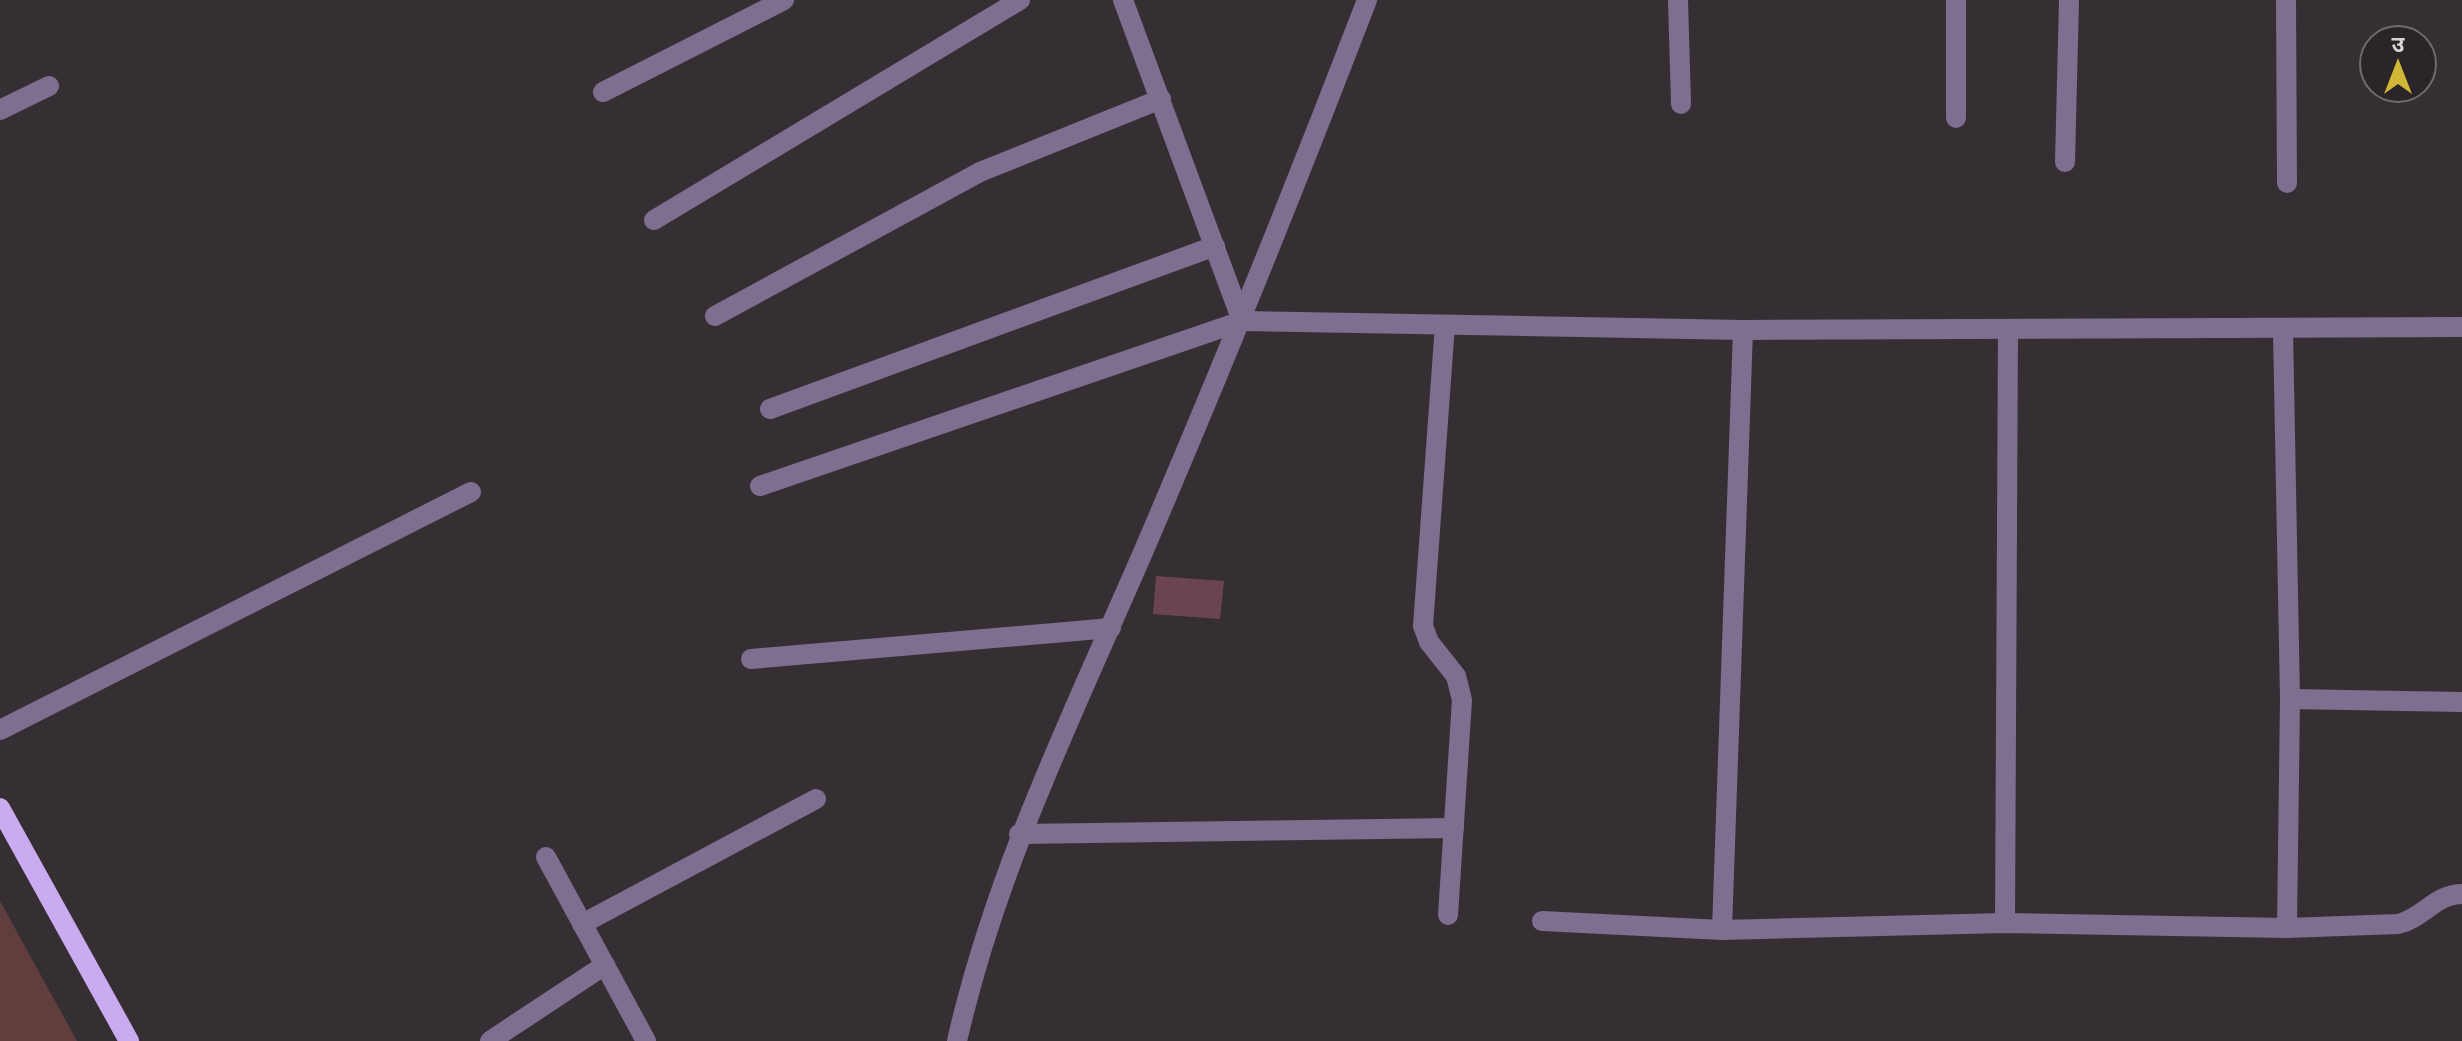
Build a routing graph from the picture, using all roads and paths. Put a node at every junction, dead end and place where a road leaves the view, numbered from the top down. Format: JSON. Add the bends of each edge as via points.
{"nodes":[{"id":1,"x":784,"y":0,"type":"edge"},
{"id":2,"x":1020,"y":0,"type":"edge"},
{"id":3,"x":1123,"y":0,"type":"edge"},
{"id":4,"x":1367,"y":0,"type":"edge"},
{"id":5,"x":1678,"y":0,"type":"edge"},
{"id":6,"x":1956,"y":0,"type":"edge"},
{"id":7,"x":2069,"y":0,"type":"edge"},
{"id":8,"x":2286,"y":0,"type":"edge"},
{"id":9,"x":49,"y":86,"type":"dead end"},
{"id":10,"x":603,"y":92,"type":"dead end"},
{"id":11,"x":1161,"y":99,"type":"junction"},
{"id":12,"x":1681,"y":104,"type":"dead end"},
{"id":13,"x":0,"y":110,"type":"edge"},
{"id":14,"x":1956,"y":118,"type":"dead end"},
{"id":15,"x":2065,"y":162,"type":"dead end"},
{"id":16,"x":2287,"y":183,"type":"dead end"},
{"id":17,"x":654,"y":220,"type":"dead end"},
{"id":18,"x":1215,"y":246,"type":"junction"},
{"id":19,"x":715,"y":316,"type":"dead end"},
{"id":20,"x":1242,"y":321,"type":"junction"},
{"id":21,"x":1445,"y":325,"type":"junction"},
{"id":22,"x":2462,"y":327,"type":"edge"},
{"id":23,"x":1743,"y":330,"type":"junction"},
{"id":24,"x":2008,"y":330,"type":"junction"},
{"id":25,"x":2283,"y":330,"type":"junction"},
{"id":26,"x":770,"y":409,"type":"dead end"},
{"id":27,"x":760,"y":486,"type":"dead end"},
{"id":28,"x":471,"y":492,"type":"dead end"},
{"id":29,"x":1111,"y":628,"type":"junction"},
{"id":30,"x":751,"y":659,"type":"dead end"},
{"id":31,"x":2290,"y":699,"type":"junction"},
{"id":32,"x":2462,"y":702,"type":"edge"},
{"id":33,"x":0,"y":730,"type":"edge"},
{"id":34,"x":816,"y":799,"type":"dead end"},
{"id":35,"x":0,"y":808,"type":"edge"},
{"id":36,"x":1454,"y":828,"type":"junction"},
{"id":37,"x":1019,"y":834,"type":"junction"},
{"id":38,"x":546,"y":857,"type":"dead end"},
{"id":39,"x":2462,"y":894,"type":"edge"},
{"id":40,"x":1448,"y":915,"type":"dead end"},
{"id":41,"x":1542,"y":921,"type":"dead end"},
{"id":42,"x":2005,"y":923,"type":"junction"},
{"id":43,"x":582,"y":924,"type":"junction"},
{"id":44,"x":2287,"y":928,"type":"junction"},
{"id":45,"x":1722,"y":930,"type":"junction"},
{"id":46,"x":605,"y":965,"type":"junction"},
{"id":47,"x":129,"y":1041,"type":"edge"},
{"id":48,"x":490,"y":1041,"type":"edge"},
{"id":49,"x":646,"y":1041,"type":"edge"},
{"id":50,"x":957,"y":1041,"type":"edge"}],
"edges":[{"from":1,"to":10,"type":"street"},
{"from":2,"to":17,"type":"street"},
{"from":3,"to":11,"type":"street"},
{"from":4,"to":20,"type":"street"},
{"from":5,"to":12,"type":"street"},
{"from":6,"to":14,"type":"street"},
{"from":7,"to":15,"type":"street"},
{"from":8,"to":16,"type":"street"},
{"from":9,"to":13,"type":"street"},
{"from":11,"to":18,"type":"street"},
{"from":11,"to":19,"type":"street","via":[[980,172]]},
{"from":18,"to":20,"type":"street"},
{"from":18,"to":26,"type":"street"},
{"from":20,"to":21,"type":"street"},
{"from":20,"to":27,"type":"street"},
{"from":20,"to":29,"type":"street"},
{"from":21,"to":23,"type":"street"},
{"from":21,"to":36,"type":"street","via":[[1423,626],[1456,676],[1462,700]]},
{"from":22,"to":25,"type":"street"},
{"from":23,"to":24,"type":"street"},
{"from":23,"to":45,"type":"street"},
{"from":24,"to":25,"type":"street"},
{"from":24,"to":42,"type":"street"},
{"from":25,"to":31,"type":"street"},
{"from":28,"to":33,"type":"street"},
{"from":29,"to":30,"type":"street"},
{"from":29,"to":37,"type":"street"},
{"from":31,"to":32,"type":"street"},
{"from":31,"to":44,"type":"street"},
{"from":34,"to":43,"type":"street"},
{"from":35,"to":47,"type":"main road"},
{"from":36,"to":37,"type":"street"},
{"from":36,"to":40,"type":"street"},
{"from":37,"to":50,"type":"street","via":[[973,968]]},
{"from":38,"to":43,"type":"street"},
{"from":39,"to":44,"type":"street","via":[[2436,900],[2415,920],[2398,924]]},
{"from":41,"to":45,"type":"street"},
{"from":42,"to":44,"type":"street"},
{"from":42,"to":45,"type":"street"},
{"from":43,"to":46,"type":"street"},
{"from":46,"to":48,"type":"street"},
{"from":46,"to":49,"type":"street"}]}
